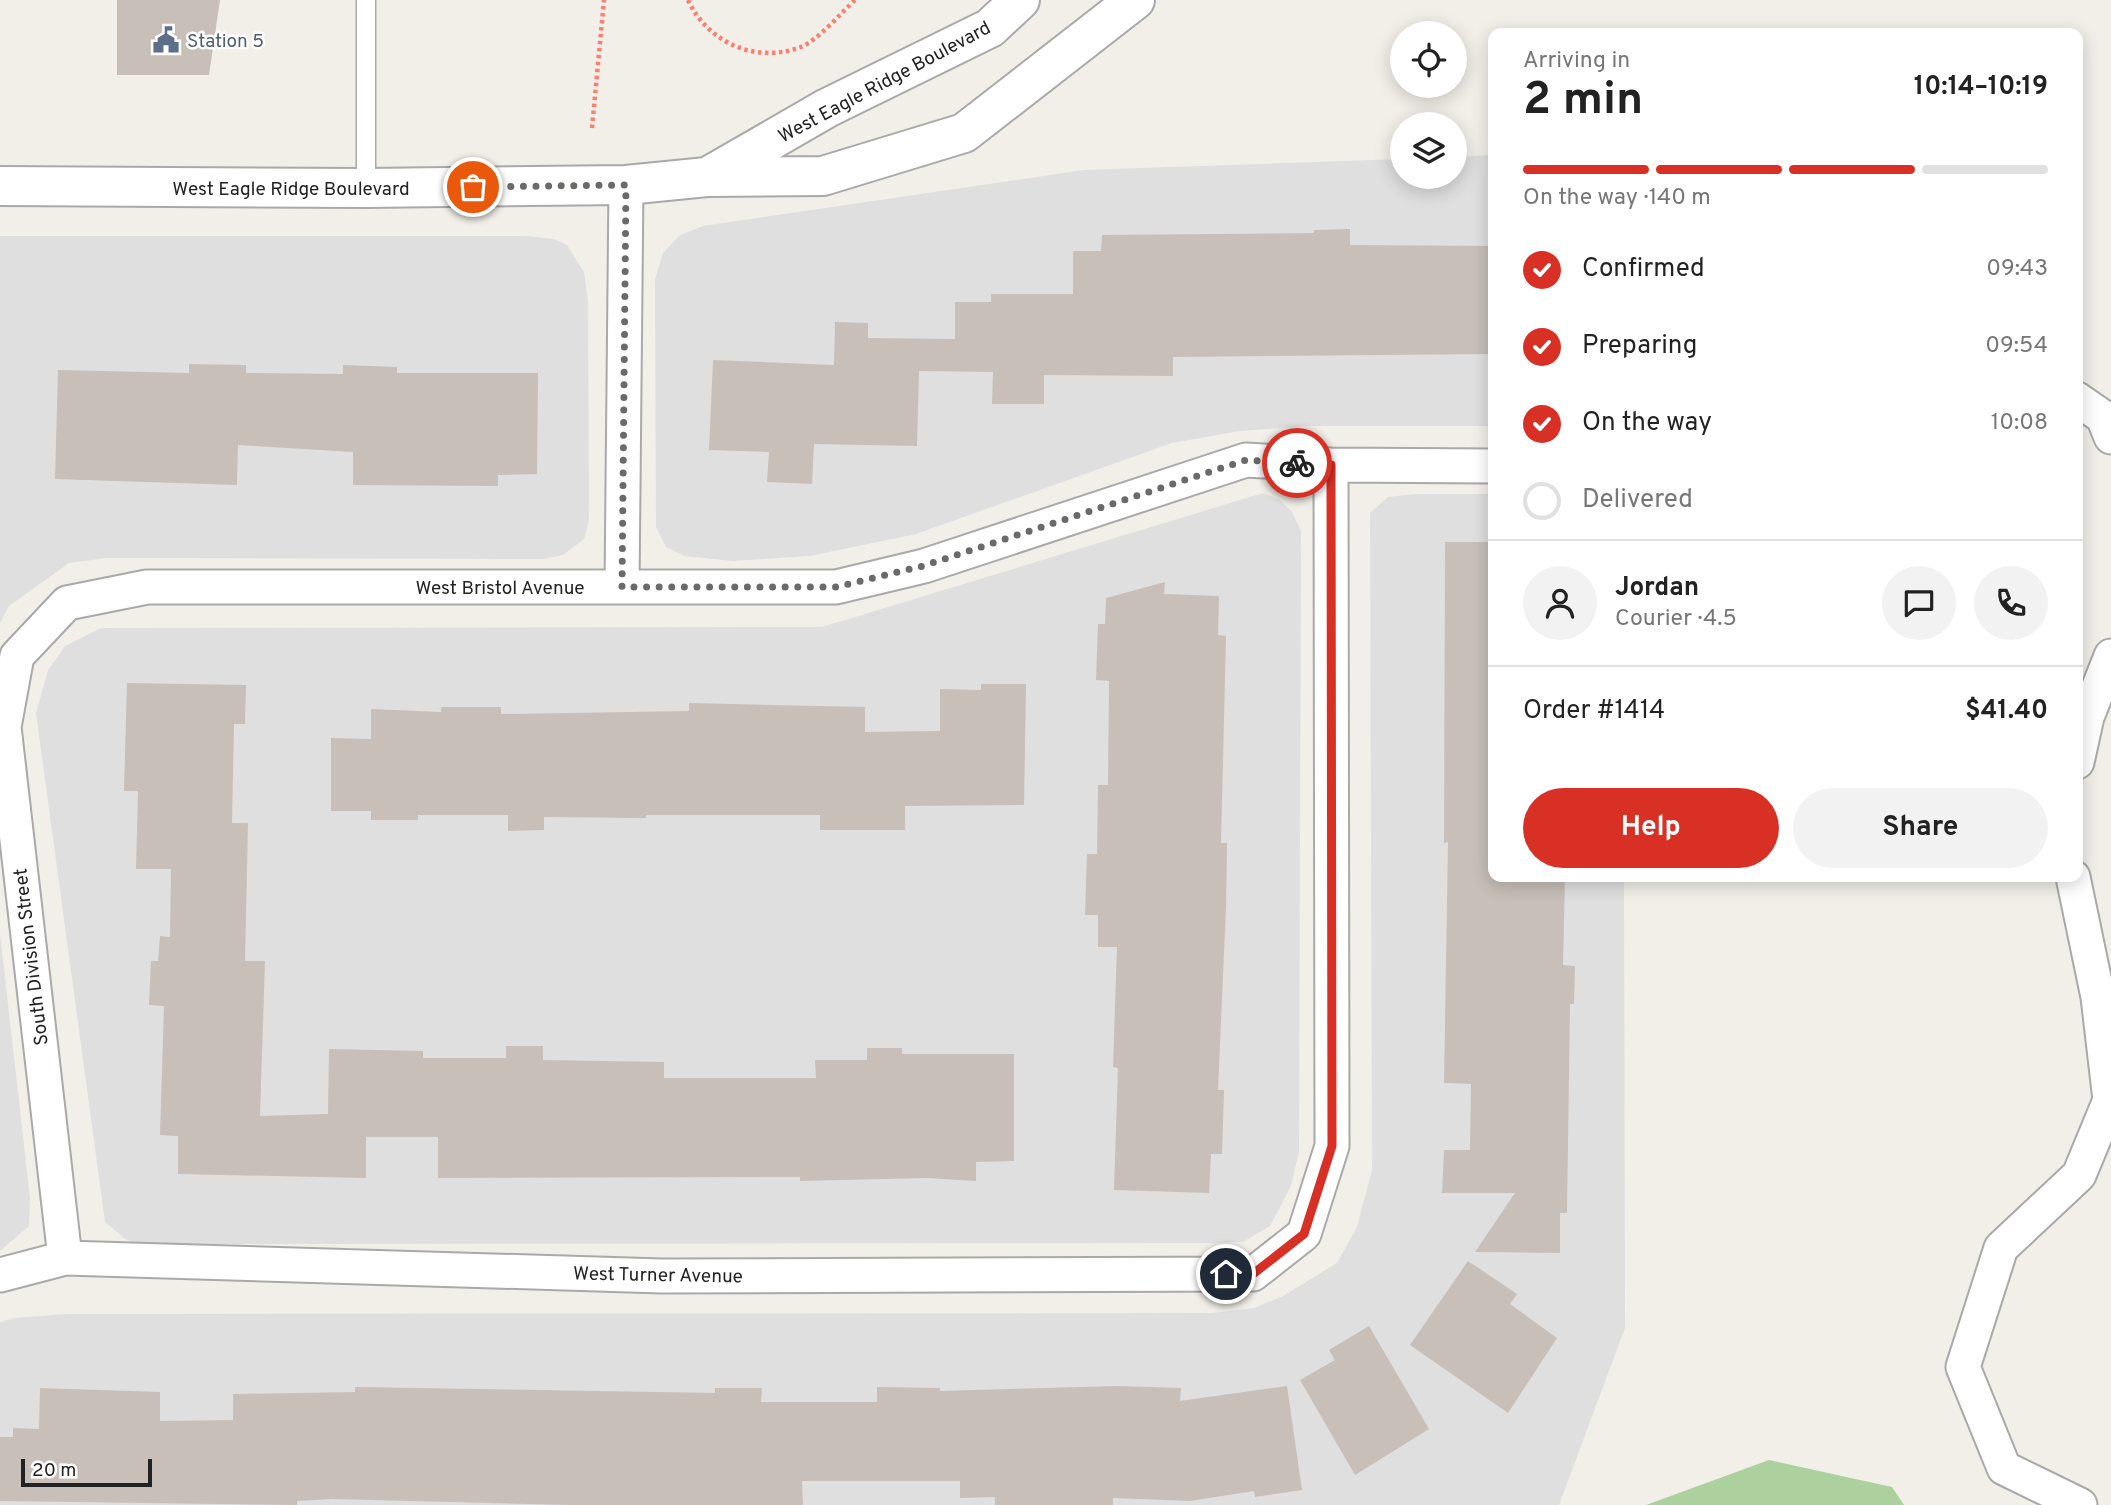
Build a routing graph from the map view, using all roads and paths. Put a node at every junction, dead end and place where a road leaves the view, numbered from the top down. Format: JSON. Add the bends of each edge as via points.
{"nodes":[{"id":1,"x":366,"y":0,"type":"edge"},
{"id":2,"x":604,"y":0,"type":"edge"},
{"id":3,"x":688,"y":0,"type":"edge"},
{"id":4,"x":855,"y":0,"type":"edge"},
{"id":5,"x":1020,"y":0,"type":"edge"},
{"id":6,"x":1135,"y":0,"type":"edge"},
{"id":7,"x":592,"y":128,"type":"dead end"},
{"id":8,"x":707,"y":177,"type":"junction"},
{"id":9,"x":626,"y":185,"type":"junction"},
{"id":10,"x":0,"y":186,"type":"edge"},
{"id":11,"x":366,"y":188,"type":"junction"},
{"id":12,"x":2083,"y":403,"type":"edge"},
{"id":13,"x":2111,"y":437,"type":"edge"},
{"id":14,"x":1331,"y":465,"type":"junction"},
{"id":15,"x":1488,"y":466,"type":"edge"},
{"id":16,"x":622,"y":587,"type":"junction"},
{"id":17,"x":17,"y":656,"type":"joint"},
{"id":18,"x":2111,"y":656,"type":"edge"},
{"id":19,"x":2083,"y":735,"type":"edge"},
{"id":20,"x":2074,"y":882,"type":"edge"},
{"id":21,"x":65,"y":1258,"type":"junction"},
{"id":22,"x":0,"y":1275,"type":"edge"},
{"id":23,"x":2080,"y":1505,"type":"edge"}],
"edges":[{"from":1,"to":11,"type":"lane"},
{"from":2,"to":7,"type":"path"},
{"from":3,"to":4,"type":"path","via":[[697,19],[737,48],[761,54],[803,46]]},
{"from":5,"to":8,"type":"street","name":"West Eagle Ridge Boulevard","via":[[990,28],[827,108]]},
{"from":6,"to":8,"type":"street","name":"West Eagle Ridge Boulevard","via":[[964,133],[823,176]]},
{"from":8,"to":9,"type":"street","name":"West Eagle Ridge Boulevard"},
{"from":9,"to":11,"type":"street","name":"West Eagle Ridge Boulevard"},
{"from":9,"to":16,"type":"street"},
{"from":10,"to":11,"type":"street","name":"West Eagle Ridge Boulevard"},
{"from":12,"to":13,"type":"street","via":[[2103,417]]},
{"from":14,"to":15,"type":"street","name":"West Bristol Avenue"},
{"from":14,"to":16,"type":"street","name":"West Bristol Avenue","via":[[1246,460],[923,566],[836,587]]},
{"from":14,"to":21,"type":"street","name":"West Turner Avenue","via":[[1332,1146],[1304,1234],[1253,1274],[662,1276]]},
{"from":16,"to":17,"type":"street","name":"West Bristol Avenue","via":[[147,587],[67,603]]},
{"from":17,"to":21,"type":"street","name":"South Division Street","via":[[4,727]]},
{"from":18,"to":19,"type":"street"},
{"from":20,"to":23,"type":"street","via":[[2098,997],[2110,1100],[2079,1175],[2001,1248],[1963,1367],[2004,1468]]},
{"from":21,"to":22,"type":"street","name":"West Turner Avenue"}]}
